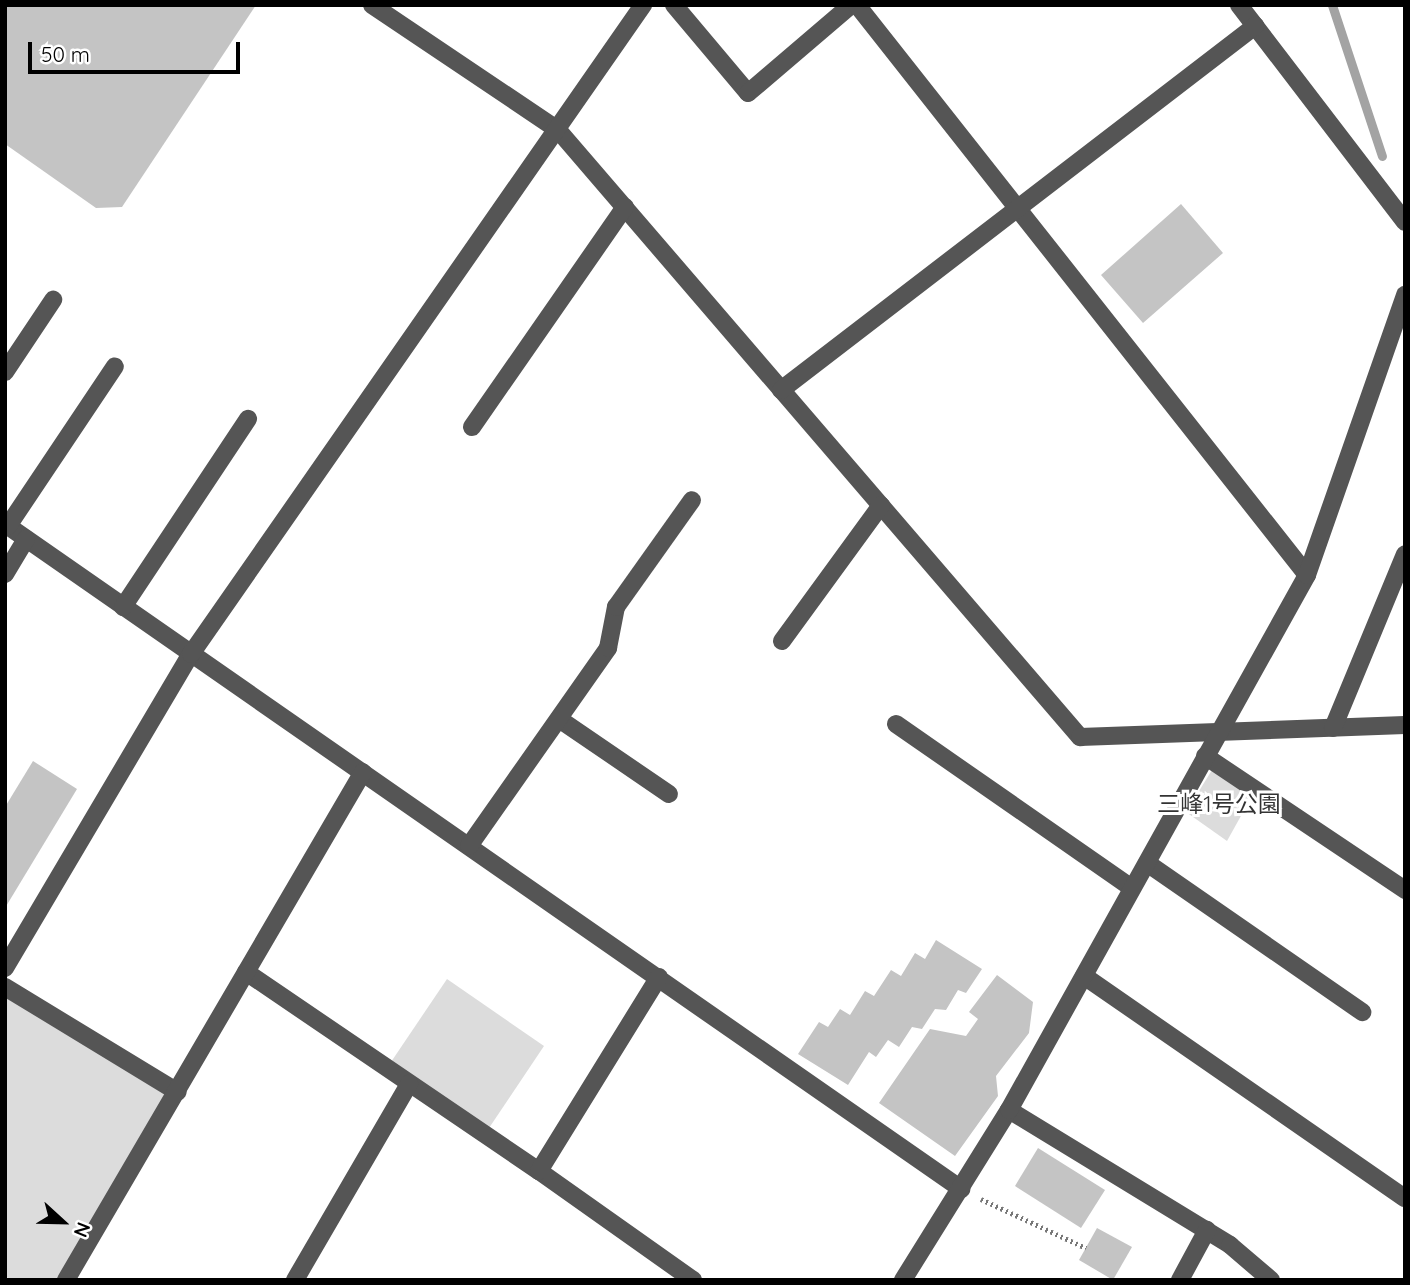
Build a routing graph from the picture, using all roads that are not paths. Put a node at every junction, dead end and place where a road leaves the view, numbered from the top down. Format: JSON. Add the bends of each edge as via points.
{"nodes":[{"id":1,"x":372,"y":5,"type":"edge"},
{"id":2,"x":643,"y":5,"type":"edge"},
{"id":3,"x":674,"y":5,"type":"edge"},
{"id":4,"x":854,"y":5,"type":"edge"},
{"id":5,"x":1239,"y":5,"type":"edge"},
{"id":6,"x":1255,"y":26,"type":"junction"},
{"id":7,"x":558,"y":130,"type":"junction"},
{"id":8,"x":625,"y":207,"type":"junction"},
{"id":9,"x":1018,"y":210,"type":"junction"},
{"id":10,"x":1405,"y":222,"type":"edge"},
{"id":11,"x":1405,"y":295,"type":"edge"},
{"id":12,"x":53,"y":300,"type":"dead end"},
{"id":13,"x":115,"y":366,"type":"dead end"},
{"id":14,"x":5,"y":372,"type":"edge"},
{"id":15,"x":781,"y":390,"type":"junction"},
{"id":16,"x":248,"y":419,"type":"dead end"},
{"id":17,"x":472,"y":427,"type":"dead end"},
{"id":18,"x":692,"y":500,"type":"dead end"},
{"id":19,"x":881,"y":505,"type":"junction"},
{"id":20,"x":7,"y":525,"type":"edge"},
{"id":21,"x":26,"y":539,"type":"junction"},
{"id":22,"x":1405,"y":554,"type":"edge"},
{"id":23,"x":5,"y":574,"type":"edge"},
{"id":24,"x":1307,"y":575,"type":"junction"},
{"id":25,"x":123,"y":607,"type":"junction"},
{"id":26,"x":782,"y":641,"type":"dead end"},
{"id":27,"x":191,"y":654,"type":"junction"},
{"id":28,"x":559,"y":719,"type":"junction"},
{"id":29,"x":896,"y":724,"type":"dead end"},
{"id":30,"x":1405,"y":725,"type":"edge"},
{"id":31,"x":1333,"y":728,"type":"junction"},
{"id":32,"x":1219,"y":733,"type":"junction"},
{"id":33,"x":1205,"y":756,"type":"junction"},
{"id":34,"x":363,"y":772,"type":"junction"},
{"id":35,"x":669,"y":794,"type":"dead end"},
{"id":36,"x":469,"y":846,"type":"junction"},
{"id":37,"x":1147,"y":863,"type":"junction"},
{"id":38,"x":1132,"y":888,"type":"junction"},
{"id":39,"x":1405,"y":890,"type":"edge"},
{"id":40,"x":5,"y":968,"type":"edge"},
{"id":41,"x":246,"y":972,"type":"junction"},
{"id":42,"x":1084,"y":976,"type":"junction"},
{"id":43,"x":659,"y":977,"type":"junction"},
{"id":44,"x":5,"y":987,"type":"edge"},
{"id":45,"x":1362,"y":1012,"type":"dead end"},
{"id":46,"x":408,"y":1084,"type":"junction"},
{"id":47,"x":178,"y":1092,"type":"junction"},
{"id":48,"x":1009,"y":1110,"type":"junction"},
{"id":49,"x":539,"y":1171,"type":"junction"},
{"id":50,"x":961,"y":1189,"type":"junction"},
{"id":51,"x":1405,"y":1198,"type":"edge"},
{"id":52,"x":1207,"y":1230,"type":"junction"},
{"id":53,"x":66,"y":1280,"type":"edge"},
{"id":54,"x":295,"y":1280,"type":"edge"},
{"id":55,"x":693,"y":1280,"type":"edge"},
{"id":56,"x":903,"y":1280,"type":"edge"},
{"id":57,"x":1180,"y":1280,"type":"edge"},
{"id":58,"x":1270,"y":1280,"type":"edge"}],
"edges":[{"from":1,"to":7,"type":"street"},
{"from":2,"to":7,"type":"street"},
{"from":3,"to":4,"type":"street","via":[[748,93]]},
{"from":4,"to":9,"type":"street"},
{"from":5,"to":6,"type":"street"},
{"from":6,"to":9,"type":"street"},
{"from":6,"to":10,"type":"street"},
{"from":7,"to":8,"type":"street"},
{"from":7,"to":27,"type":"street"},
{"from":8,"to":15,"type":"street"},
{"from":8,"to":17,"type":"street"},
{"from":9,"to":15,"type":"street"},
{"from":9,"to":24,"type":"street"},
{"from":11,"to":24,"type":"street"},
{"from":12,"to":14,"type":"street"},
{"from":13,"to":20,"type":"street"},
{"from":15,"to":19,"type":"street"},
{"from":16,"to":25,"type":"street"},
{"from":18,"to":28,"type":"street","via":[[616,607],[608,648]]},
{"from":19,"to":26,"type":"street"},
{"from":19,"to":32,"type":"street","via":[[1080,737]]},
{"from":20,"to":21,"type":"street"},
{"from":21,"to":23,"type":"street"},
{"from":21,"to":25,"type":"street"},
{"from":22,"to":31,"type":"street"},
{"from":24,"to":32,"type":"street"},
{"from":25,"to":27,"type":"street"},
{"from":27,"to":34,"type":"street"},
{"from":27,"to":40,"type":"street"},
{"from":28,"to":35,"type":"street"},
{"from":28,"to":36,"type":"street"},
{"from":29,"to":38,"type":"street"},
{"from":30,"to":31,"type":"street"},
{"from":31,"to":32,"type":"street"},
{"from":32,"to":33,"type":"street"},
{"from":33,"to":37,"type":"street"},
{"from":33,"to":39,"type":"street"},
{"from":34,"to":36,"type":"street"},
{"from":34,"to":41,"type":"street"},
{"from":36,"to":43,"type":"street"},
{"from":37,"to":38,"type":"street"},
{"from":37,"to":45,"type":"street"},
{"from":38,"to":42,"type":"street"},
{"from":41,"to":46,"type":"street"},
{"from":41,"to":47,"type":"street"},
{"from":42,"to":48,"type":"street"},
{"from":42,"to":51,"type":"street"},
{"from":43,"to":49,"type":"street"},
{"from":43,"to":50,"type":"street"},
{"from":44,"to":47,"type":"street"},
{"from":46,"to":49,"type":"street"},
{"from":46,"to":54,"type":"street"},
{"from":47,"to":53,"type":"street"},
{"from":48,"to":50,"type":"street"},
{"from":48,"to":52,"type":"street"},
{"from":49,"to":55,"type":"street"},
{"from":50,"to":56,"type":"street"},
{"from":52,"to":57,"type":"street"},
{"from":52,"to":58,"type":"street"}]}
